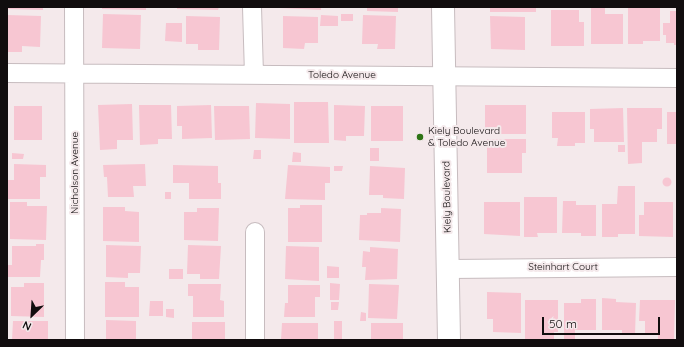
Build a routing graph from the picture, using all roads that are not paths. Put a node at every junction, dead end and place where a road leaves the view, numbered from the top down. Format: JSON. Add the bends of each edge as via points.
{"nodes":[{"id":1,"x":74,"y":7,"type":"edge"},
{"id":2,"x":252,"y":7,"type":"edge"},
{"id":3,"x":443,"y":7,"type":"edge"},
{"id":4,"x":7,"y":73,"type":"edge"},
{"id":5,"x":75,"y":73,"type":"junction"},
{"id":6,"x":254,"y":75,"type":"junction"},
{"id":7,"x":444,"y":76,"type":"junction"},
{"id":8,"x":677,"y":78,"type":"edge"},
{"id":9,"x":255,"y":232,"type":"dead end"},
{"id":10,"x":677,"y":267,"type":"edge"},
{"id":11,"x":448,"y":268,"type":"junction"},
{"id":12,"x":75,"y":340,"type":"edge"},
{"id":13,"x":255,"y":340,"type":"edge"},
{"id":14,"x":449,"y":340,"type":"edge"}],
"edges":[{"from":1,"to":5,"type":"street","name":"Nicholson Avenue"},
{"from":2,"to":6,"type":"street"},
{"from":3,"to":7,"type":"main road","name":"Kiely Boulevard"},
{"from":4,"to":5,"type":"street","name":"Toledo Avenue"},
{"from":5,"to":6,"type":"street","name":"Toledo Avenue"},
{"from":5,"to":12,"type":"street","name":"Nicholson Avenue"},
{"from":6,"to":7,"type":"street","name":"Toledo Avenue"},
{"from":7,"to":8,"type":"street","name":"Toledo Avenue"},
{"from":7,"to":11,"type":"main road","name":"Kiely Boulevard"},
{"from":9,"to":13,"type":"street"},
{"from":10,"to":11,"type":"street","name":"Steinhart Court"},
{"from":11,"to":14,"type":"main road","name":"Kiely Boulevard"}]}
